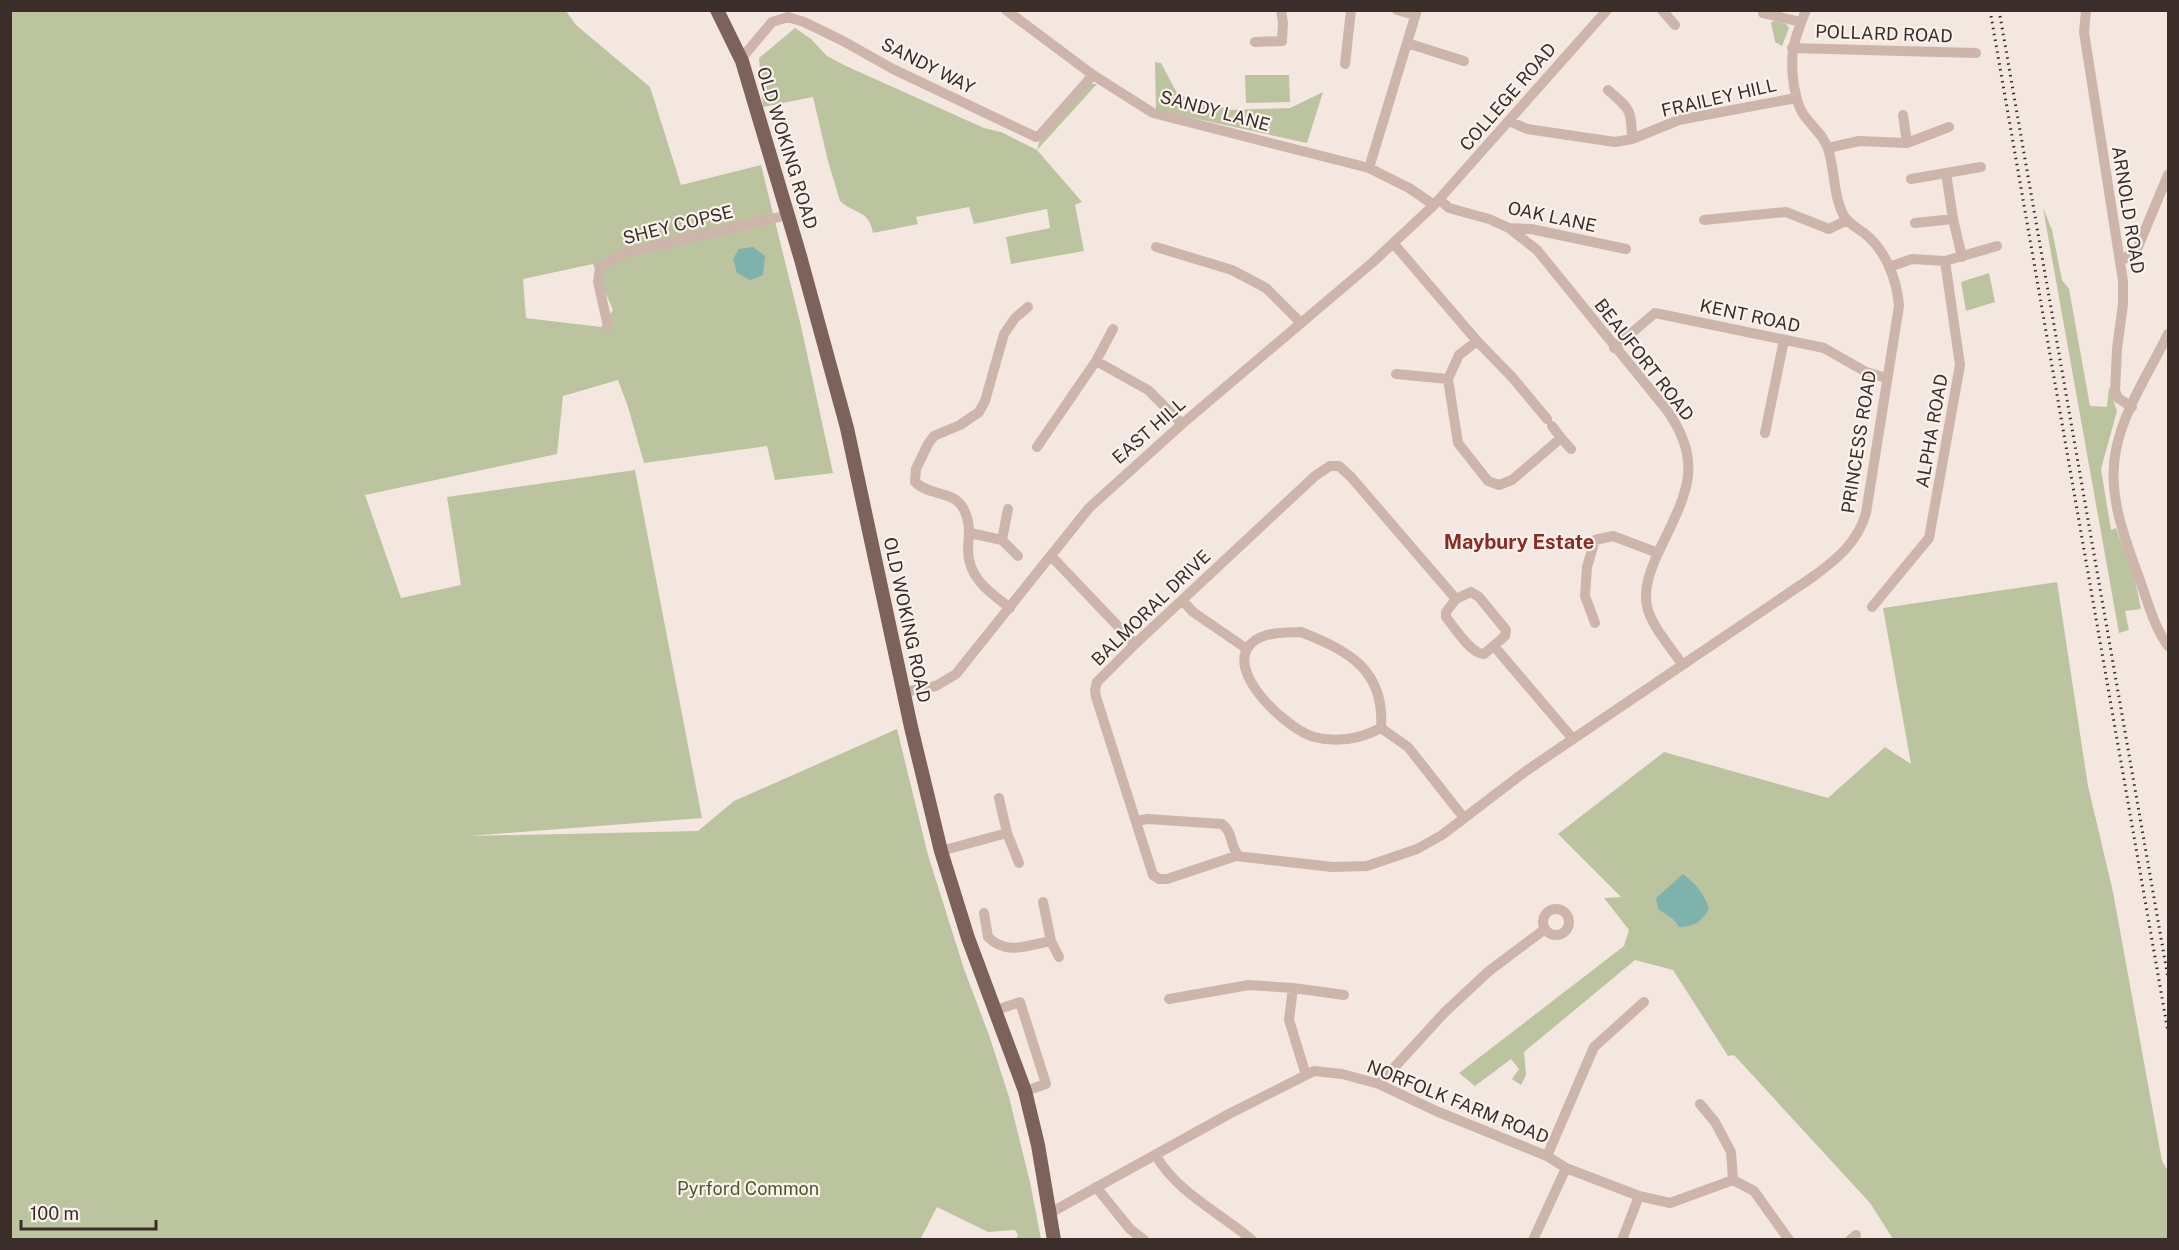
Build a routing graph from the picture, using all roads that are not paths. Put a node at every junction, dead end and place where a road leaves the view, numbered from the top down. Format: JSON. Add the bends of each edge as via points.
{"nodes":[{"id":1,"x":717,"y":10,"type":"edge"},
{"id":2,"x":1006,"y":10,"type":"edge"},
{"id":3,"x":1281,"y":10,"type":"edge"},
{"id":4,"x":1351,"y":10,"type":"edge"},
{"id":5,"x":1397,"y":10,"type":"edge"},
{"id":6,"x":1607,"y":10,"type":"edge"},
{"id":7,"x":1662,"y":10,"type":"edge"},
{"id":8,"x":1806,"y":10,"type":"edge"},
{"id":9,"x":2086,"y":10,"type":"edge"},
{"id":10,"x":1416,"y":13,"type":"edge"},
{"id":11,"x":1764,"y":13,"type":"dead end"},
{"id":12,"x":1801,"y":22,"type":"junction"},
{"id":13,"x":1676,"y":25,"type":"dead end"},
{"id":14,"x":1255,"y":42,"type":"dead end"},
{"id":15,"x":1407,"y":43,"type":"junction"},
{"id":16,"x":1792,"y":48,"type":"junction"},
{"id":17,"x":1976,"y":53,"type":"dead end"},
{"id":18,"x":741,"y":59,"type":"junction"},
{"id":19,"x":1464,"y":61,"type":"dead end"},
{"id":20,"x":1345,"y":64,"type":"dead end"},
{"id":21,"x":1093,"y":75,"type":"junction"},
{"id":22,"x":1608,"y":90,"type":"dead end"},
{"id":23,"x":1796,"y":98,"type":"junction"},
{"id":24,"x":1903,"y":116,"type":"dead end"},
{"id":25,"x":1509,"y":121,"type":"junction"},
{"id":26,"x":1949,"y":127,"type":"dead end"},
{"id":27,"x":1632,"y":139,"type":"junction"},
{"id":28,"x":1907,"y":143,"type":"junction"},
{"id":29,"x":1828,"y":148,"type":"junction"},
{"id":30,"x":1981,"y":167,"type":"dead end"},
{"id":31,"x":1369,"y":168,"type":"junction"},
{"id":32,"x":1946,"y":173,"type":"junction"},
{"id":33,"x":2169,"y":175,"type":"edge"},
{"id":34,"x":1911,"y":179,"type":"dead end"},
{"id":35,"x":1437,"y":203,"type":"junction"},
{"id":36,"x":788,"y":215,"type":"junction"},
{"id":37,"x":1953,"y":219,"type":"junction"},
{"id":38,"x":1704,"y":220,"type":"dead end"},
{"id":39,"x":1847,"y":220,"type":"junction"},
{"id":40,"x":1915,"y":223,"type":"dead end"},
{"id":41,"x":1509,"y":228,"type":"junction"},
{"id":42,"x":1394,"y":244,"type":"junction"},
{"id":43,"x":1997,"y":246,"type":"dead end"},
{"id":44,"x":1156,"y":247,"type":"dead end"},
{"id":45,"x":1626,"y":249,"type":"dead end"},
{"id":46,"x":1962,"y":257,"type":"junction"},
{"id":47,"x":1945,"y":261,"type":"junction"},
{"id":48,"x":2120,"y":262,"type":"junction"},
{"id":49,"x":1889,"y":267,"type":"junction"},
{"id":50,"x":1028,"y":307,"type":"dead end"},
{"id":51,"x":1301,"y":323,"type":"junction"},
{"id":52,"x":608,"y":326,"type":"dead end"},
{"id":53,"x":1113,"y":329,"type":"dead end"},
{"id":54,"x":2169,"y":334,"type":"edge"},
{"id":55,"x":1784,"y":340,"type":"junction"},
{"id":56,"x":1477,"y":341,"type":"junction"},
{"id":57,"x":1614,"y":348,"type":"junction"},
{"id":58,"x":1096,"y":361,"type":"junction"},
{"id":59,"x":1396,"y":374,"type":"dead end"},
{"id":60,"x":1886,"y":378,"type":"junction"},
{"id":61,"x":1448,"y":379,"type":"junction"},
{"id":62,"x":2132,"y":407,"type":"junction"},
{"id":63,"x":1182,"y":423,"type":"junction"},
{"id":64,"x":1765,"y":433,"type":"dead end"},
{"id":65,"x":1561,"y":438,"type":"junction"},
{"id":66,"x":1037,"y":447,"type":"dead end"},
{"id":67,"x":1571,"y":449,"type":"dead end"},
{"id":68,"x":1008,"y":509,"type":"dead end"},
{"id":69,"x":970,"y":533,"type":"junction"},
{"id":70,"x":1002,"y":540,"type":"junction"},
{"id":71,"x":1658,"y":553,"type":"junction"},
{"id":72,"x":1018,"y":556,"type":"dead end"},
{"id":73,"x":1051,"y":556,"type":"junction"},
{"id":74,"x":1456,"y":598,"type":"junction"},
{"id":75,"x":1182,"y":600,"type":"junction"},
{"id":76,"x":1010,"y":608,"type":"junction"},
{"id":77,"x":1872,"y":608,"type":"dead end"},
{"id":78,"x":1595,"y":623,"type":"dead end"},
{"id":79,"x":1135,"y":644,"type":"junction"},
{"id":80,"x":1494,"y":646,"type":"junction"},
{"id":81,"x":2169,"y":646,"type":"edge"},
{"id":82,"x":1247,"y":649,"type":"junction"},
{"id":83,"x":1682,"y":664,"type":"junction"},
{"id":84,"x":904,"y":692,"type":"junction"},
{"id":85,"x":1381,"y":728,"type":"junction"},
{"id":86,"x":1573,"y":739,"type":"junction"},
{"id":87,"x":999,"y":798,"type":"dead end"},
{"id":88,"x":1464,"y":818,"type":"junction"},
{"id":89,"x":1136,"y":821,"type":"junction"},
{"id":90,"x":1007,"y":833,"type":"junction"},
{"id":91,"x":941,"y":851,"type":"junction"},
{"id":92,"x":1239,"y":856,"type":"junction"},
{"id":93,"x":1019,"y":863,"type":"dead end"},
{"id":94,"x":1043,"y":902,"type":"dead end"},
{"id":95,"x":984,"y":913,"type":"dead end"},
{"id":96,"x":1545,"y":929,"type":"dead end"},
{"id":97,"x":988,"y":937,"type":"junction"},
{"id":98,"x":968,"y":938,"type":"junction"},
{"id":99,"x":1051,"y":941,"type":"junction"},
{"id":100,"x":1059,"y":957,"type":"dead end"},
{"id":101,"x":1293,"y":988,"type":"junction"},
{"id":102,"x":1344,"y":995,"type":"dead end"},
{"id":103,"x":1169,"y":999,"type":"dead end"},
{"id":104,"x":1644,"y":1002,"type":"dead end"},
{"id":105,"x":996,"y":1010,"type":"junction"},
{"id":106,"x":1306,"y":1075,"type":"junction"},
{"id":107,"x":1378,"y":1084,"type":"junction"},
{"id":108,"x":1025,"y":1091,"type":"junction"},
{"id":109,"x":1700,"y":1104,"type":"dead end"},
{"id":110,"x":1156,"y":1156,"type":"junction"},
{"id":111,"x":1547,"y":1156,"type":"junction"},
{"id":112,"x":1566,"y":1168,"type":"junction"},
{"id":113,"x":1733,"y":1180,"type":"junction"},
{"id":114,"x":1096,"y":1187,"type":"junction"},
{"id":115,"x":1639,"y":1196,"type":"junction"},
{"id":116,"x":1050,"y":1213,"type":"junction"},
{"id":117,"x":1054,"y":1239,"type":"edge"},
{"id":118,"x":1144,"y":1239,"type":"edge"},
{"id":119,"x":1252,"y":1239,"type":"edge"},
{"id":120,"x":1533,"y":1239,"type":"edge"},
{"id":121,"x":1622,"y":1239,"type":"edge"},
{"id":122,"x":1789,"y":1239,"type":"edge"}],
"edges":[{"from":1,"to":18,"type":"main road","name":"OLD WOKING ROAD"},
{"from":2,"to":21,"type":"street","name":"SANDY LANE"},
{"from":3,"to":14,"type":"street","via":[[1282,41]]},
{"from":4,"to":20,"type":"street"},
{"from":5,"to":10,"type":"street"},
{"from":6,"to":25,"type":"street","name":"COLLEGE ROAD"},
{"from":7,"to":13,"type":"street"},
{"from":8,"to":12,"type":"street"},
{"from":9,"to":48,"type":"street","name":"ARNOLD ROAD","via":[[2084,32]]},
{"from":10,"to":15,"type":"street"},
{"from":11,"to":12,"type":"street"},
{"from":12,"to":16,"type":"street"},
{"from":15,"to":19,"type":"street"},
{"from":15,"to":31,"type":"street"},
{"from":16,"to":17,"type":"street","name":"POLLARD ROAD"},
{"from":16,"to":23,"type":"street"},
{"from":18,"to":21,"type":"street","name":"SANDY WAY","via":[[772,22],[788,17],[804,21],[893,69],[1036,137]]},
{"from":18,"to":36,"type":"main road","name":"OLD WOKING ROAD"},
{"from":21,"to":31,"type":"street","name":"SANDY LANE","via":[[1138,105],[1168,118]]},
{"from":22,"to":27,"type":"street","via":[[1631,114]]},
{"from":23,"to":27,"type":"street","name":"FRAILEY HILL","via":[[1680,120]]},
{"from":23,"to":29,"type":"street","via":[[1802,113]]},
{"from":24,"to":28,"type":"street"},
{"from":25,"to":27,"type":"street","name":"FRAILEY HILL","via":[[1527,129],[1594,140]]},
{"from":25,"to":35,"type":"street","name":"COLLEGE ROAD"},
{"from":26,"to":28,"type":"street"},
{"from":28,"to":29,"type":"street","via":[[1859,141]]},
{"from":29,"to":39,"type":"street"},
{"from":30,"to":32,"type":"street"},
{"from":31,"to":35,"type":"street","name":"SANDY LANE"},
{"from":32,"to":34,"type":"street"},
{"from":32,"to":37,"type":"street"},
{"from":33,"to":48,"type":"street","via":[[2137,249]]},
{"from":35,"to":41,"type":"street","name":"OAK LANE"},
{"from":35,"to":42,"type":"street","name":"EAST HILL"},
{"from":36,"to":52,"type":"street","name":"SHEY COPSE","via":[[625,253],[600,267],[598,282]]},
{"from":36,"to":84,"type":"main road","name":"OLD WOKING ROAD","via":[[847,428]]},
{"from":37,"to":40,"type":"street"},
{"from":37,"to":46,"type":"street"},
{"from":38,"to":39,"type":"street","via":[[1786,213],[1829,229]]},
{"from":39,"to":49,"type":"street","name":"PRINCESS ROAD","via":[[1873,242]]},
{"from":41,"to":45,"type":"street","name":"OAK LANE"},
{"from":41,"to":57,"type":"street","name":"BEAUFORT ROAD","via":[[1537,250]]},
{"from":42,"to":51,"type":"street","name":"EAST HILL"},
{"from":42,"to":56,"type":"street"},
{"from":43,"to":46,"type":"street"},
{"from":44,"to":51,"type":"street","via":[[1232,270],[1266,288]]},
{"from":46,"to":47,"type":"street"},
{"from":47,"to":49,"type":"street","via":[[1912,259]]},
{"from":47,"to":77,"type":"street","name":"ALPHA ROAD","via":[[1960,365],[1929,538]]},
{"from":48,"to":62,"type":"street","name":"ARNOLD ROAD","via":[[2123,304],[2115,391],[2118,398]]},
{"from":49,"to":60,"type":"street","name":"PRINCESS ROAD","via":[[1899,306]]},
{"from":50,"to":69,"type":"street","via":[[1004,334],[979,412],[934,436],[916,469],[915,482],[919,486],[950,496],[962,506]]},
{"from":51,"to":63,"type":"street","name":"EAST HILL"},
{"from":53,"to":58,"type":"street"},
{"from":54,"to":62,"type":"street"},
{"from":55,"to":57,"type":"street","name":"KENT ROAD","via":[[1655,313]]},
{"from":55,"to":60,"type":"street","name":"KENT ROAD","via":[[1824,348],[1866,372]]},
{"from":55,"to":64,"type":"street"},
{"from":56,"to":61,"type":"street","via":[[1459,355]]},
{"from":56,"to":65,"type":"street"},
{"from":57,"to":71,"type":"street","name":"BEAUFORT ROAD","via":[[1666,409],[1685,442],[1688,479],[1682,502]]},
{"from":58,"to":63,"type":"street","via":[[1148,390]]},
{"from":58,"to":66,"type":"street"},
{"from":59,"to":61,"type":"street"},
{"from":60,"to":83,"type":"street","name":"PRINCESS ROAD","via":[[1866,513],[1862,529],[1850,546],[1814,576]]},
{"from":61,"to":65,"type":"street","via":[[1458,443],[1488,481],[1499,485],[1512,480]]},
{"from":62,"to":81,"type":"street","via":[[2115,451],[2115,492],[2126,542],[2154,621]]},
{"from":63,"to":73,"type":"street","name":"EAST HILL","via":[[1089,507]]},
{"from":65,"to":67,"type":"street"},
{"from":68,"to":70,"type":"street"},
{"from":69,"to":70,"type":"street"},
{"from":69,"to":76,"type":"street","via":[[971,569],[985,589]]},
{"from":70,"to":72,"type":"street"},
{"from":71,"to":78,"type":"street","via":[[1613,536],[1595,540],[1587,567],[1586,596]]},
{"from":71,"to":83,"type":"street","name":"BEAUFORT ROAD","via":[[1651,568],[1646,605]]},
{"from":73,"to":76,"type":"street","name":"EAST HILL"},
{"from":73,"to":79,"type":"street"},
{"from":74,"to":75,"type":"street","name":"BALMORAL DRIVE","via":[[1352,477],[1339,466],[1330,466]]},
{"from":74,"to":80,"type":"street","via":[[1471,592],[1479,597],[1506,630]]},
{"from":74,"to":80,"type":"street","via":[[1446,617],[1478,654]]},
{"from":75,"to":79,"type":"street","name":"BALMORAL DRIVE"},
{"from":75,"to":82,"type":"street","via":[[1192,612]]},
{"from":76,"to":84,"type":"street","name":"EAST HILL","via":[[956,674],[936,686]]},
{"from":79,"to":89,"type":"street","name":"BALMORAL DRIVE","via":[[1097,682],[1095,690]]},
{"from":80,"to":86,"type":"street"},
{"from":82,"to":85,"type":"street","via":[[1244,659],[1249,678],[1267,705],[1285,722],[1313,737],[1342,740]]},
{"from":82,"to":85,"type":"street","via":[[1271,633],[1301,632],[1354,657],[1381,701]]},
{"from":83,"to":86,"type":"street","name":"PRINCESS ROAD"},
{"from":84,"to":91,"type":"main road","name":"OLD WOKING ROAD"},
{"from":85,"to":88,"type":"street","via":[[1408,747]]},
{"from":86,"to":88,"type":"street","name":"PRINCESS ROAD"},
{"from":87,"to":90,"type":"street"},
{"from":88,"to":92,"type":"street","name":"BALMORAL DRIVE","via":[[1417,849],[1366,866],[1332,867]]},
{"from":89,"to":92,"type":"street","via":[[1222,824]]},
{"from":89,"to":92,"type":"street","name":"BALMORAL DRIVE","via":[[1154,875],[1159,879]]},
{"from":90,"to":91,"type":"street"},
{"from":90,"to":93,"type":"street"},
{"from":91,"to":98,"type":"main road","name":"OLD WOKING ROAD"},
{"from":94,"to":99,"type":"street"},
{"from":95,"to":97,"type":"street"},
{"from":96,"to":107,"type":"street","via":[[1489,971],[1444,1012]]},
{"from":97,"to":98,"type":"street"},
{"from":97,"to":99,"type":"street","via":[[1008,949]]},
{"from":98,"to":105,"type":"main road","name":"OLD WOKING ROAD"},
{"from":99,"to":100,"type":"street"},
{"from":101,"to":102,"type":"street"},
{"from":101,"to":103,"type":"street","via":[[1249,985]]},
{"from":101,"to":106,"type":"street","via":[[1289,1020]]},
{"from":104,"to":111,"type":"street","via":[[1594,1047]]},
{"from":105,"to":108,"type":"main road","name":"OLD WOKING ROAD"},
{"from":105,"to":108,"type":"street","via":[[1020,1002],[1046,1084]]},
{"from":106,"to":107,"type":"street","name":"NORFOLK FARM ROAD","via":[[1314,1071],[1342,1074]]},
{"from":106,"to":110,"type":"street","name":"NORFOLK FARM ROAD","via":[[1229,1113]]},
{"from":107,"to":111,"type":"street","name":"NORFOLK FARM ROAD"},
{"from":108,"to":116,"type":"main road","name":"OLD WOKING ROAD"},
{"from":109,"to":113,"type":"street","via":[[1731,1152]]},
{"from":110,"to":114,"type":"street","name":"NORFOLK FARM ROAD"},
{"from":110,"to":119,"type":"street","via":[[1172,1178],[1204,1206]]},
{"from":111,"to":112,"type":"street","name":"NORFOLK FARM ROAD"},
{"from":112,"to":115,"type":"street","name":"NORFOLK FARM ROAD"},
{"from":112,"to":120,"type":"street"},
{"from":113,"to":115,"type":"street","name":"NORFOLK FARM ROAD","via":[[1670,1203]]},
{"from":113,"to":122,"type":"street","via":[[1754,1191]]},
{"from":114,"to":116,"type":"street","name":"NORFOLK FARM ROAD"},
{"from":114,"to":118,"type":"street","via":[[1130,1229]]},
{"from":115,"to":121,"type":"street"},
{"from":116,"to":117,"type":"main road","name":"OLD WOKING ROAD"}]}
